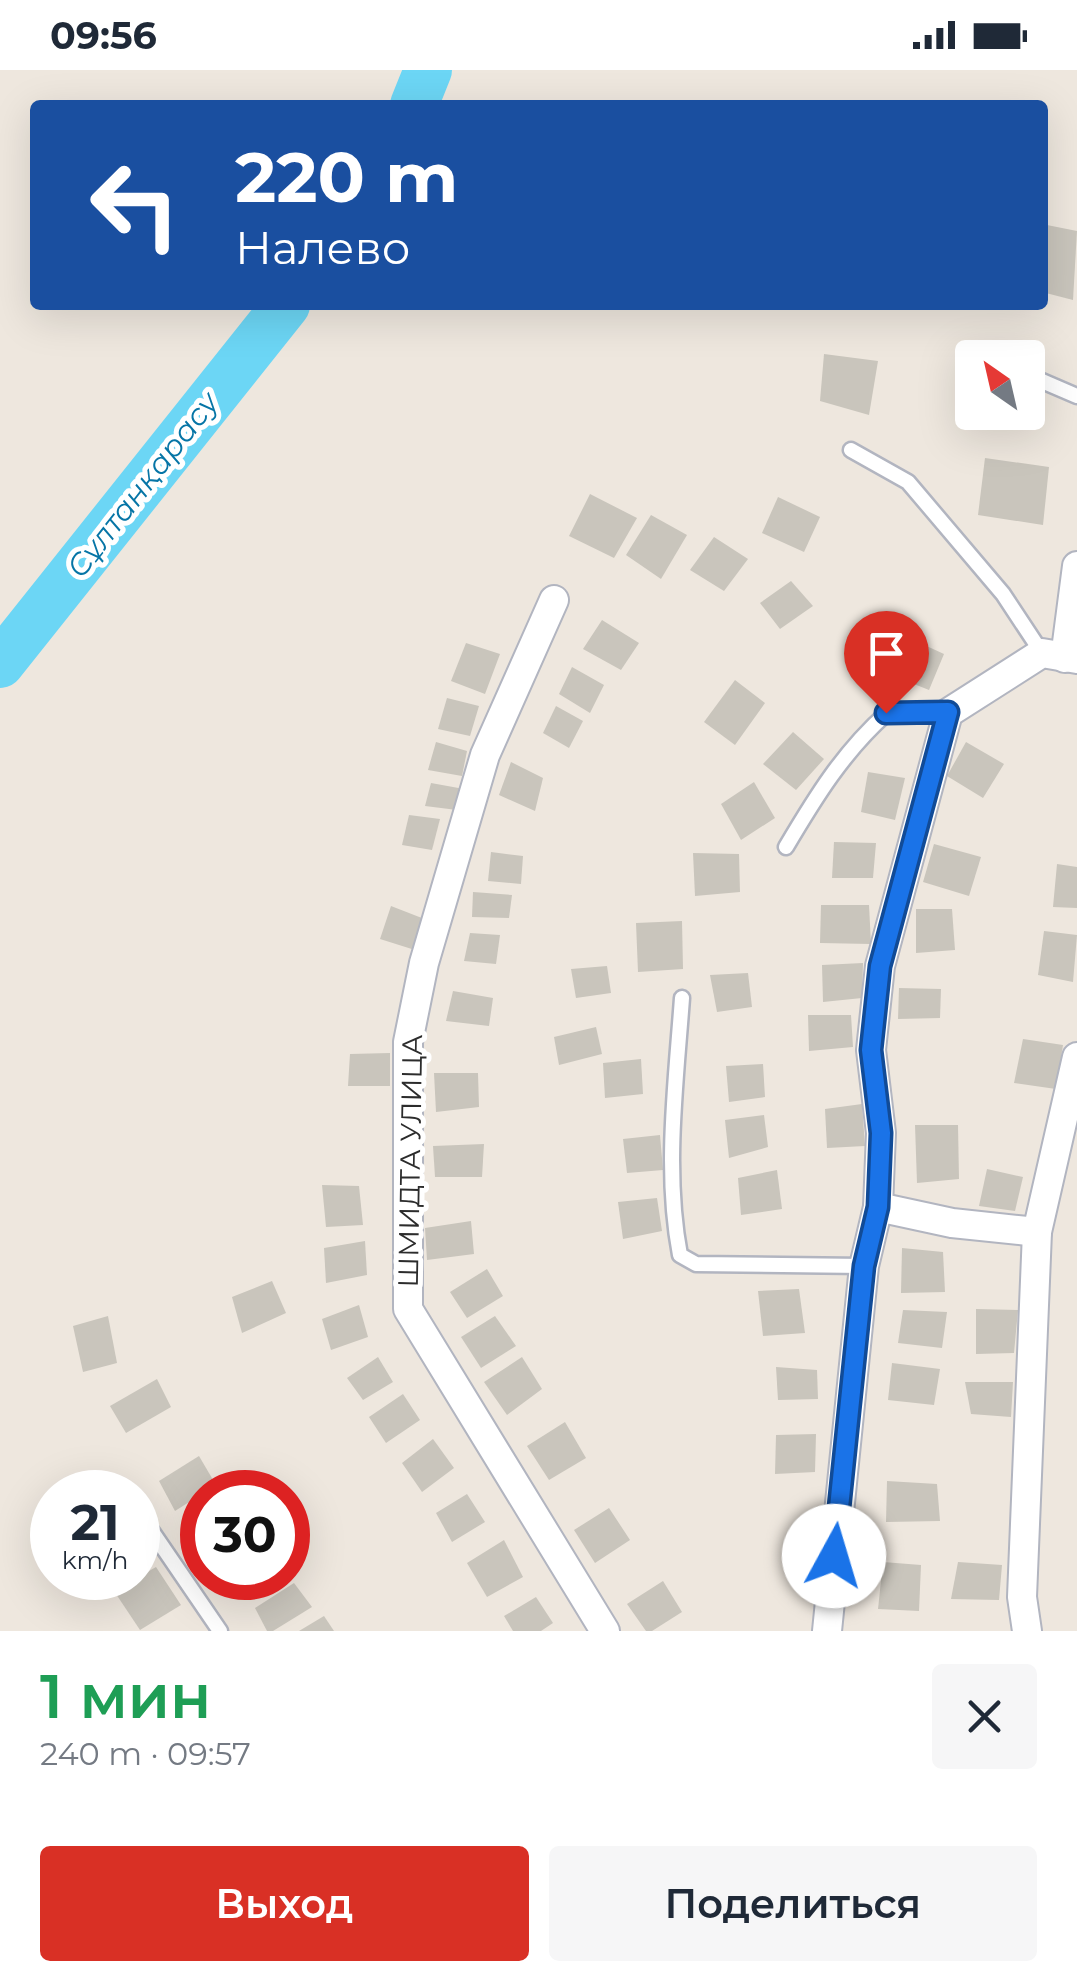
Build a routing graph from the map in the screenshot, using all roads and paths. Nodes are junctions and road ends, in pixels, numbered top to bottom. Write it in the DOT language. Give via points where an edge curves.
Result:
graph roads {
  1 [pos="1045,382"];
  2 [pos="1077,396"];
  3 [pos="851,450"];
  4 [pos="1077,566"];
  5 [pos="554,600"];
  6 [pos="1061,657"];
  7 [pos="948,712"];
  8 [pos="786,848"];
  9 [pos="682,998"];
  10 [pos="1077,1057"];
  11 [pos="878,1207"];
  12 [pos="1038,1232"];
  13 [pos="864,1266"];
  14 [pos="160,1544"];
  15 [pos="220,1631"];
  16 [pos="606,1631"];
  17 [pos="827,1631"];
  18 [pos="1027,1631"];
  1 -- 2 [label="lane"];
  3 -- 6 [label="lane" via="908,482"];
  4 -- 6 [label="street"];
  5 -- 16 [label="street, ШМИДТА УЛИЦА" via="485,754 424,963 408,1042 408,1309"];
  6 -- 7 [label="street"];
  7 -- 8 [label="lane" via="886,713 826,779"];
  7 -- 11 [label="street" via="880,966 871,1050 881,1133"];
  9 -- 13 [label="lane" via="673,1217 680,1254 696,1264"];
  10 -- 12 [label="street"];
  11 -- 12 [label="street"];
  11 -- 13 [label="street"];
  12 -- 18 [label="street" via="1022,1597"];
  13 -- 17 [label="street"];
  14 -- 15 [label="lane"];
}
